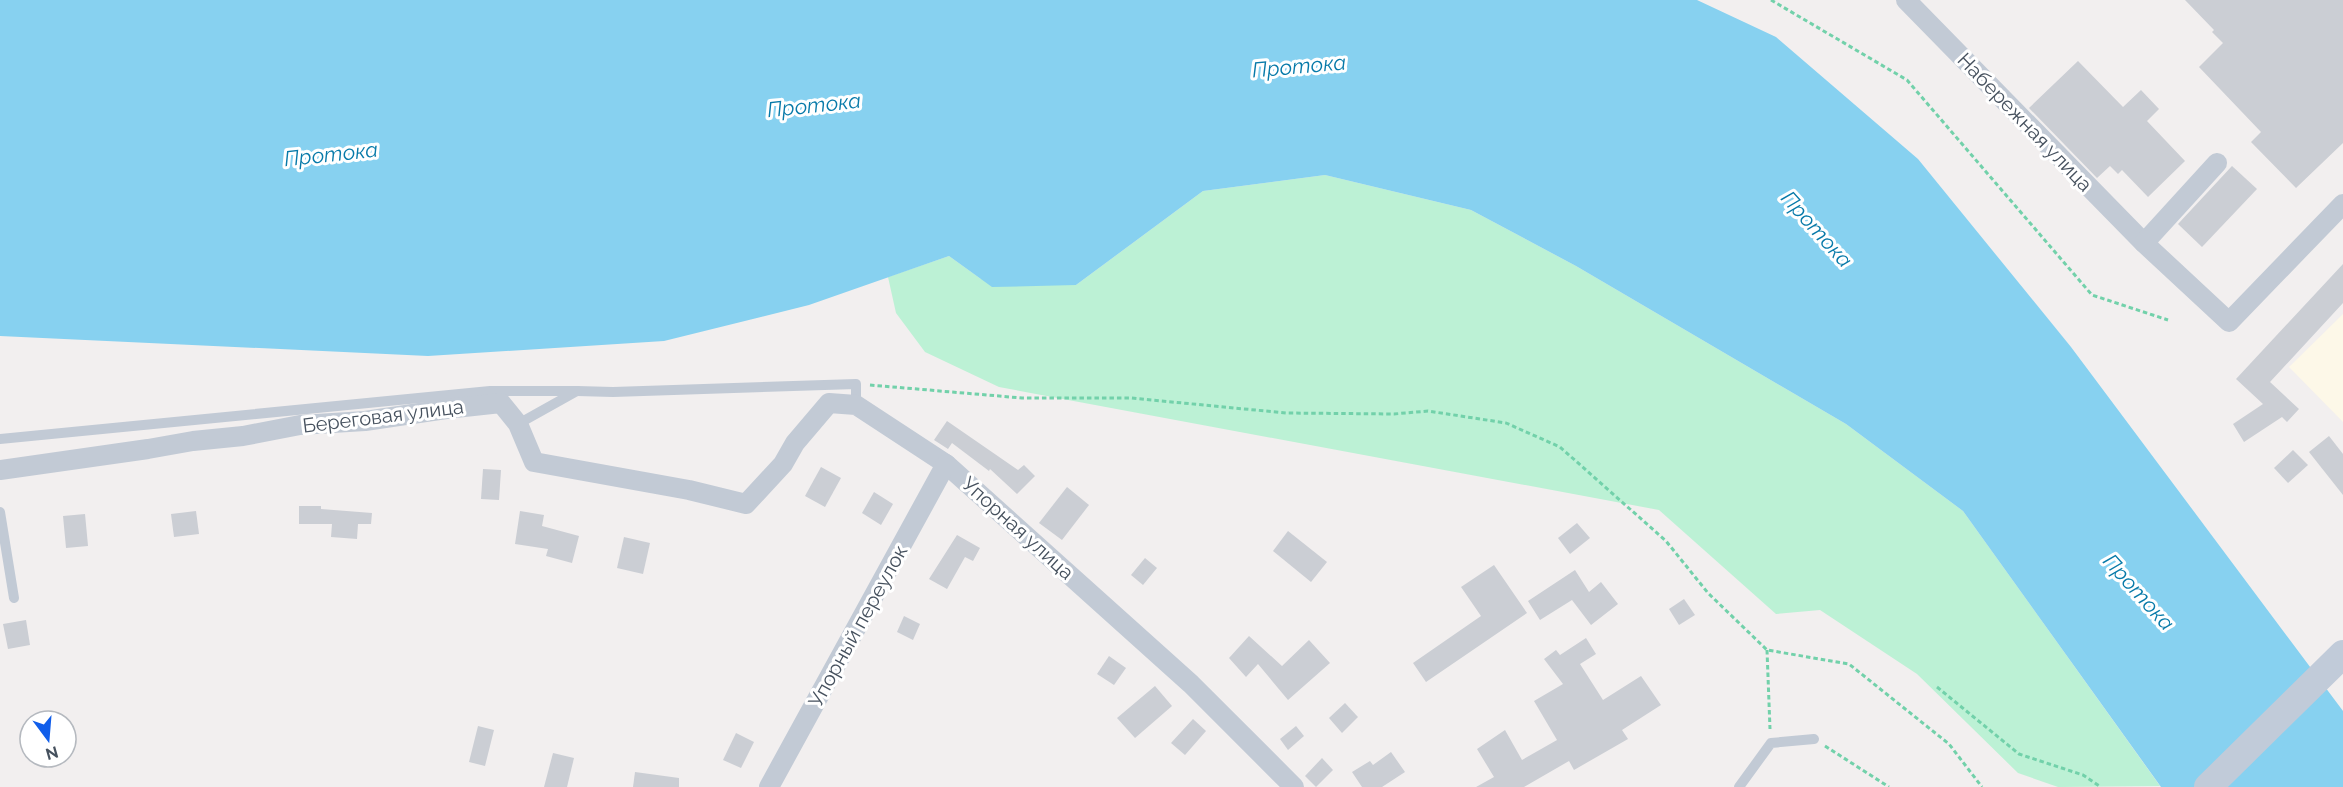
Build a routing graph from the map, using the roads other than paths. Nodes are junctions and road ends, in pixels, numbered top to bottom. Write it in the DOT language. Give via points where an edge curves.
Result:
graph roads {
  1 [pos="1906,0"];
  2 [pos="2217,164"];
  3 [pos="2343,204"];
  4 [pos="2144,243"];
  5 [pos="577,391"];
  6 [pos="856,405"];
  7 [pos="518,424"];
  8 [pos="0,439"];
  9 [pos="946,464"];
  10 [pos="0,470"];
  11 [pos="0,512"];
  12 [pos="14,598"];
  13 [pos="2343,654"];
  14 [pos="1814,739"];
  15 [pos="769,787"];
  16 [pos="1294,787"];
  17 [pos="1739,787"];
  18 [pos="2208,787"];
  1 -- 4 [label="street, Набережная улица"];
  2 -- 4 [label="street"];
  3 -- 4 [label="street, Набережная улица" via="2229,322"];
  5 -- 6 [label="lane" via="856,384"];
  5 -- 7 [label="lane"];
  5 -- 8 [label="lane" via="490,391"];
  6 -- 7 [label="street, Береговая улица" via="829,403 795,443 783,464 746,504 534,462"];
  6 -- 9 [label="street, Упорная улица"];
  7 -- 10 [label="street, Береговая улица" via="501,403 365,421 300,425"];
  9 -- 15 [label="street, Упорный переулок"];
  9 -- 16 [label="street, Упорная улица" via="1191,684"];
  11 -- 12 [label="lane"];
  13 -- 18 [label="main road"];
  14 -- 17 [label="lane" via="1771,743"];
}
